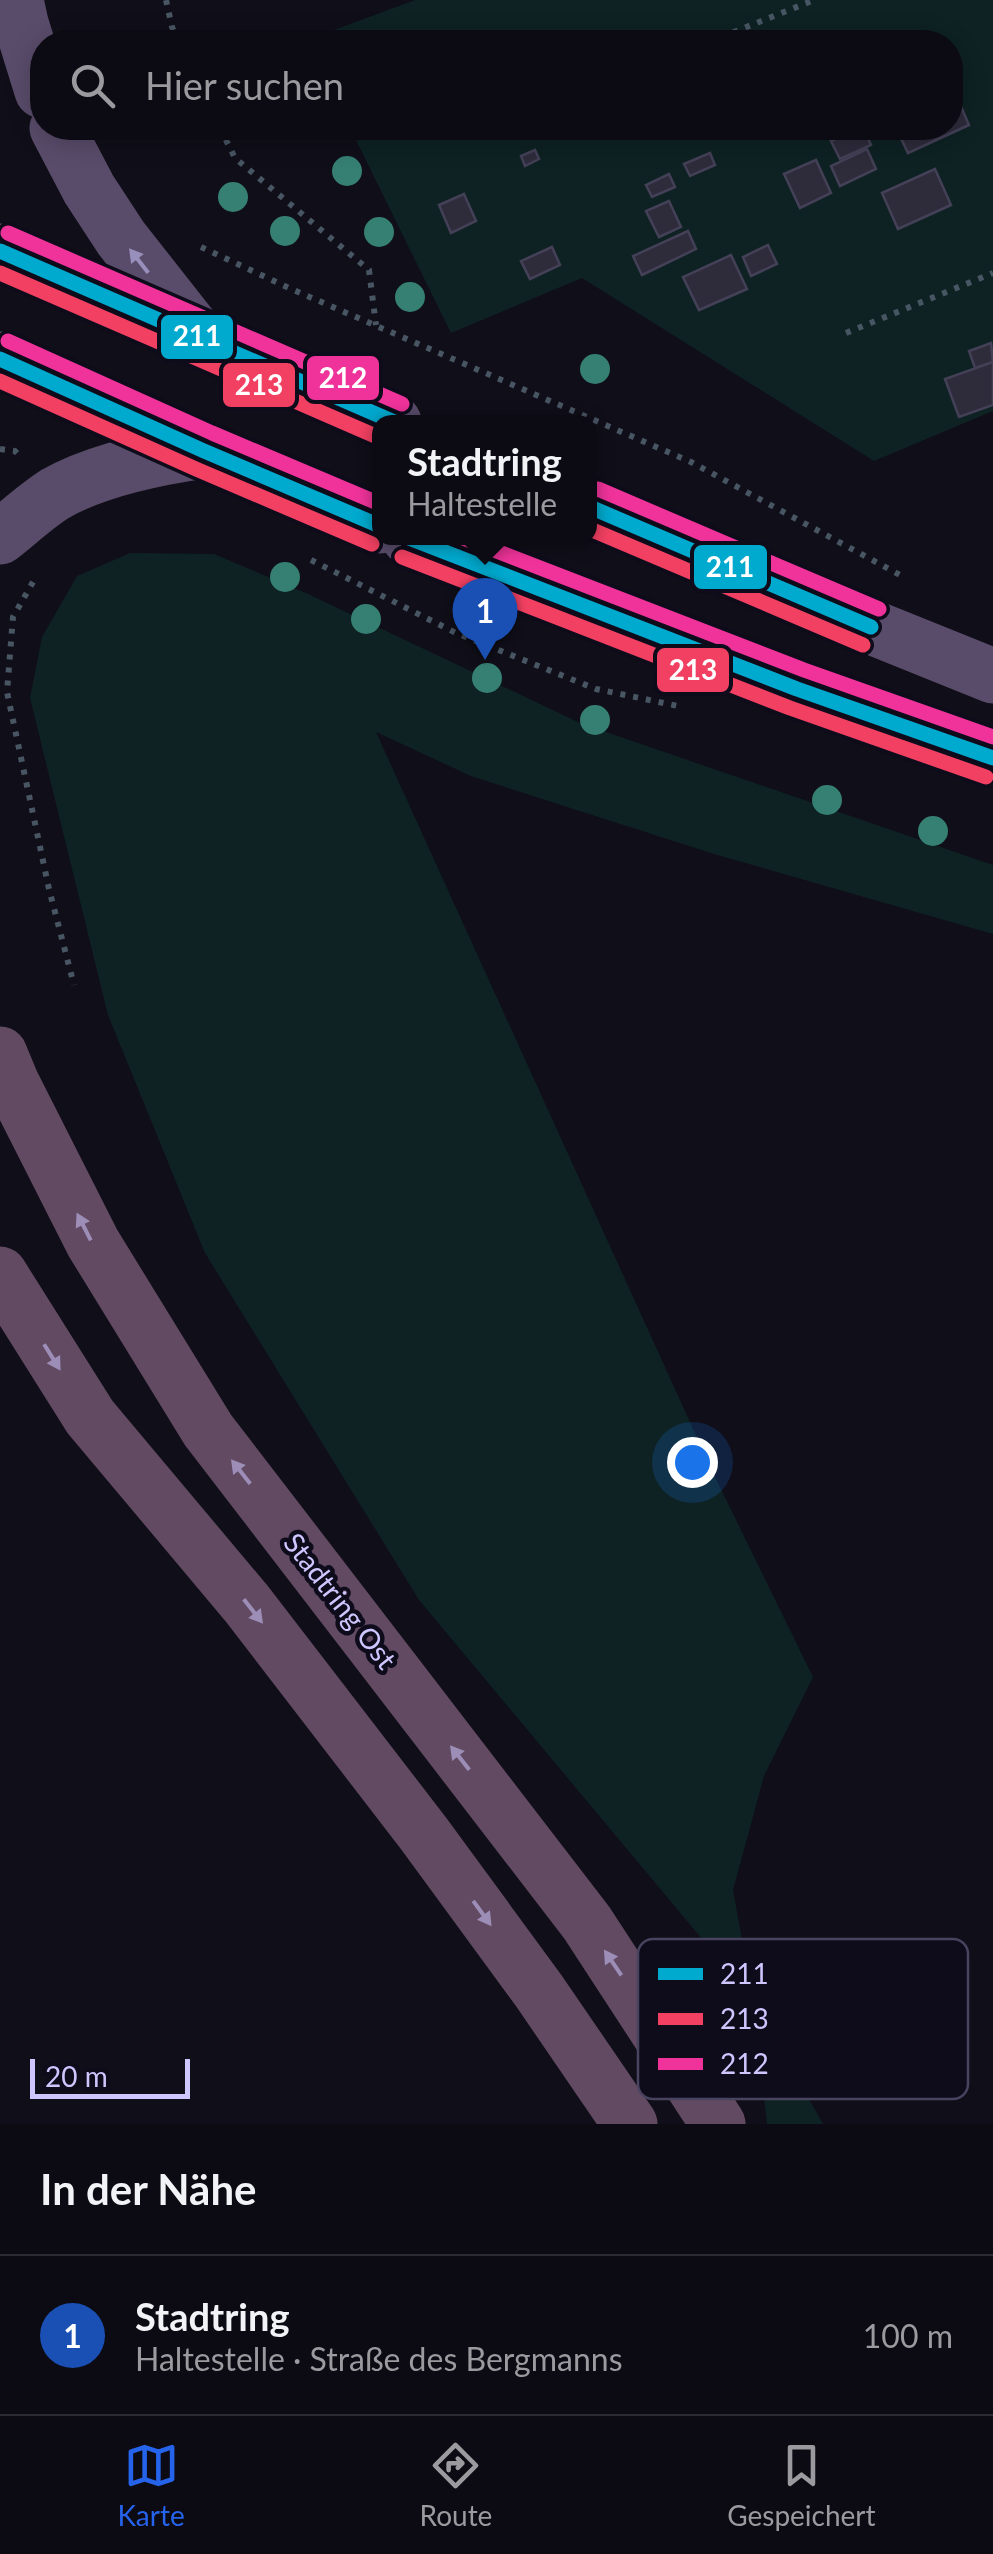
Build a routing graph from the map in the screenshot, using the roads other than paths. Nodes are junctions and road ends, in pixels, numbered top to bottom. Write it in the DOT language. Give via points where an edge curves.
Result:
graph roads {
  1 [pos="16,0"];
  2 [pos="30,54"];
  3 [pos="62,140"];
  4 [pos="0,250"];
  5 [pos="200,338"];
  6 [pos="0,359"];
  7 [pos="378,415"];
  8 [pos="204,451"];
  9 [pos="597,510"];
  10 [pos="372,523"];
  11 [pos="427,545"];
  12 [pos="20,553"];
  13 [pos="993,676"];
  14 [pos="993,758"];
  15 [pos="0,1054"];
  16 [pos="0,1274"];
  17 [pos="638,2002"];
  18 [pos="702,2099"];
  19 [pos="630,2124"];
  20 [pos="718,2124"];
  1 -- 2 [label="main road"];
  5 -- 3 [label="main road, one-way" via="121,238"];
  4 -- 5 [label="main road"];
  5 -- 7 [label="main road"];
  6 -- 8 [label="main road"];
  8 -- 10 [label="main road"];
  8 -- 12 [label="main road" via="152,459 55,494"];
  9 -- 13 [label="main road"];
  11 -- 14 [label="main road"];
  17 -- 15 [label="highway, Stadtring Ost, one-way" via="587,1924 208,1430 93,1244"];
  16 -- 19 [label="highway, one-way" via="90,1418 248,1604 412,1818"];
  20 -- 18 [label="highway, Stadtring Ost, one-way"];
}
